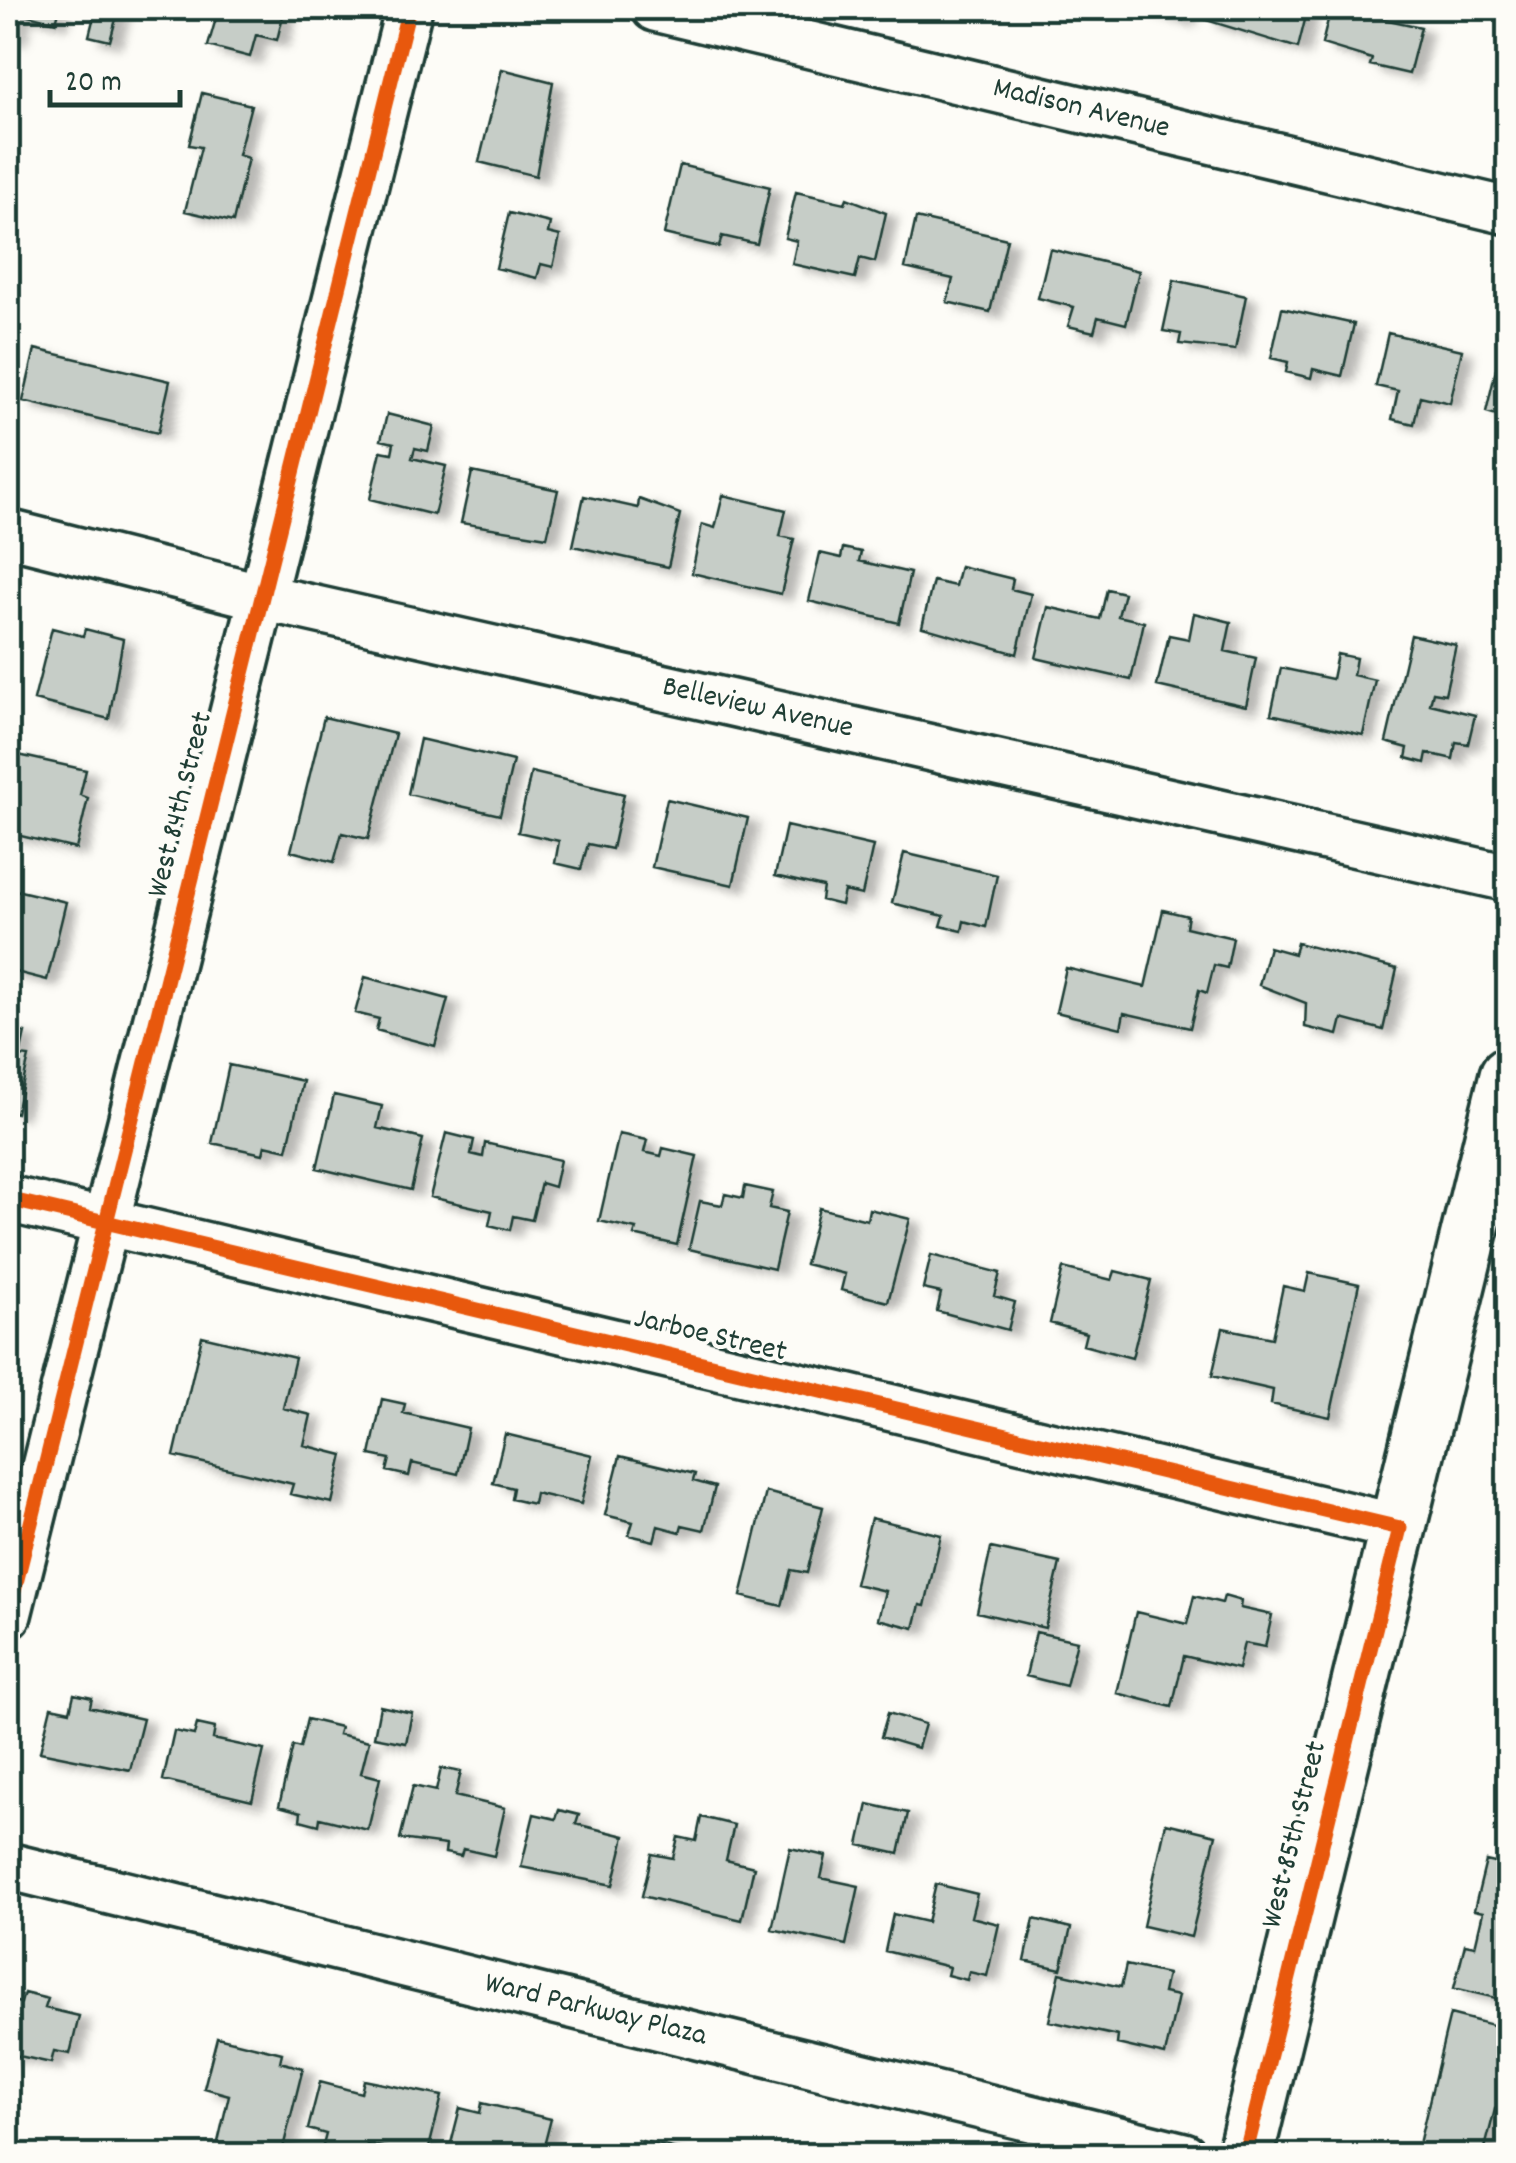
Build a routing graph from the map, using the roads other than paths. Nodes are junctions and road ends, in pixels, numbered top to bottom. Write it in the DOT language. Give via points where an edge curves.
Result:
graph roads {
  1 [pos="409,8"];
  2 [pos="654,8"];
  3 [pos="1508,211"];
  4 [pos="8,533"];
  5 [pos="262,597"];
  6 [pos="1508,878"];
  7 [pos="1508,1075"];
  8 [pos="8,1199"];
  9 [pos="106,1223"];
  10 [pos="1400,1528"];
  11 [pos="8,1615"];
  12 [pos="8,1866"];
  13 [pos="1184,2156"];
  14 [pos="1245,2156"];
  1 -- 5 [label="street, West 84th Street"];
  2 -- 3 [label="street, Madison Avenue"];
  4 -- 5 [label="street, Belleview Avenue"];
  5 -- 6 [label="street, Belleview Avenue"];
  5 -- 9 [label="street, West 84th Street"];
  7 -- 10 [label="main road, West 85th Street"];
  8 -- 9 [label="street, Jarboe Street"];
  9 -- 10 [label="street, Jarboe Street"];
  9 -- 11 [label="street, West 84th Street"];
  10 -- 14 [label="main road, West 85th Street"];
  12 -- 13 [label="street, Ward Parkway Plaza"];
}
